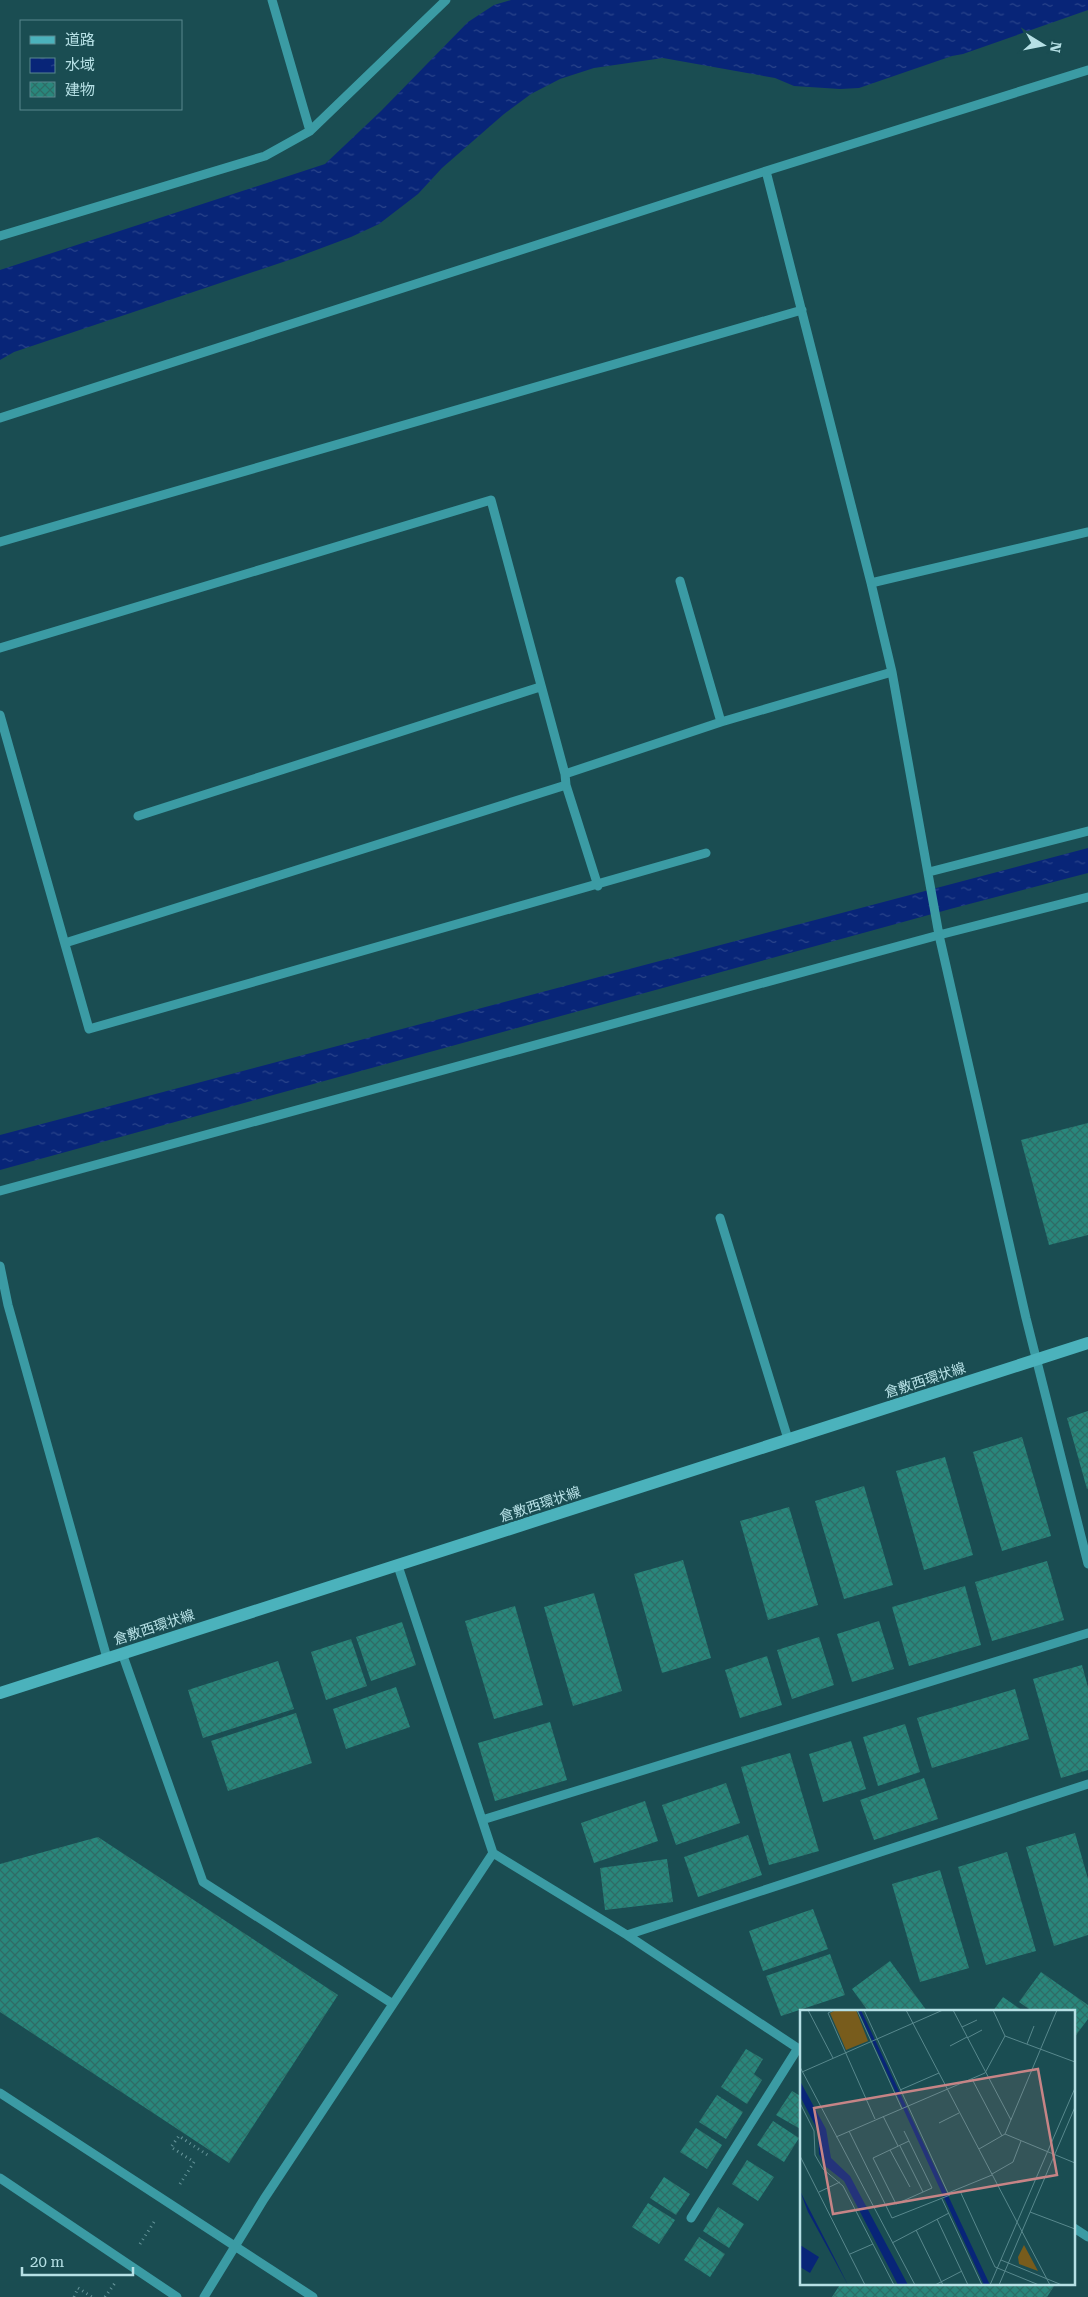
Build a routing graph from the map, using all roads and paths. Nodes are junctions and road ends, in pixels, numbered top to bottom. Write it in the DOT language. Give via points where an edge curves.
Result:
graph roads {
  1 [pos="272,0"];
  2 [pos="446,0"];
  3 [pos="1088,70"];
  4 [pos="310,131"];
  5 [pos="766,171"];
  6 [pos="0,236"];
  7 [pos="802,310"];
  8 [pos="0,418"];
  9 [pos="1088,532"];
  10 [pos="0,542"];
  11 [pos="680,581"];
  12 [pos="871,583"];
  13 [pos="0,648"];
  14 [pos="892,672"];
  15 [pos="540,686"];
  16 [pos="0,715"];
  17 [pos="721,722"];
  18 [pos="566,774"];
  19 [pos="566,785"];
  20 [pos="138,816"];
  21 [pos="1088,831"];
  22 [pos="706,853"];
  23 [pos="929,876"];
  24 [pos="598,886"];
  25 [pos="1088,896"];
  26 [pos="939,935"];
  27 [pos="65,943"];
  28 [pos="0,1191"];
  29 [pos="720,1218"];
  30 [pos="0,1266"];
  31 [pos="4,1306"];
  32 [pos="1088,1343"];
  33 [pos="1037,1360"];
  34 [pos="788,1440"];
  35 [pos="1088,1564"];
  36 [pos="398,1566"];
  37 [pos="1088,1633"];
  38 [pos="122,1653"];
  39 [pos="107,1658"];
  40 [pos="0,1693"];
  41 [pos="1088,1784"];
  42 [pos="482,1820"];
  43 [pos="493,1853"];
  44 [pos="627,1935"];
  45 [pos="393,2004"];
  46 [pos="800,2049"];
  47 [pos="0,2092"];
  48 [pos="209,2156"];
  49 [pos="0,2178"];
  50 [pos="178,2186"];
  51 [pos="157,2218"];
  52 [pos="691,2218"];
  53 [pos="1076,2229"];
  54 [pos="1088,2236"];
  55 [pos="235,2246"];
  56 [pos="137,2249"];
  57 [pos="116,2281"];
  58 [pos="74,2297"];
  59 [pos="92,2297"];
  60 [pos="105,2297"];
  61 [pos="177,2297"];
  62 [pos="204,2297"];
  63 [pos="313,2297"];
  1 -- 4 [label="street"];
  2 -- 4 [label="street"];
  3 -- 5 [label="street"];
  4 -- 6 [label="street" via="265,156"];
  5 -- 7 [label="street"];
  5 -- 8 [label="street"];
  7 -- 10 [label="street"];
  7 -- 12 [label="street"];
  9 -- 12 [label="street"];
  11 -- 17 [label="street"];
  12 -- 14 [label="street"];
  13 -- 15 [label="street" via="491,500"];
  14 -- 17 [label="street"];
  14 -- 23 [label="street"];
  15 -- 18 [label="street"];
  15 -- 20 [label="street"];
  16 -- 27 [label="street"];
  17 -- 18 [label="street"];
  18 -- 19 [label="street"];
  19 -- 24 [label="street"];
  19 -- 27 [label="street"];
  21 -- 23 [label="street"];
  22 -- 24 [label="street"];
  23 -- 26 [label="street"];
  24 -- 27 [label="street" via="90,1030"];
  25 -- 26 [label="street"];
  26 -- 28 [label="street"];
  26 -- 33 [label="street"];
  29 -- 34 [label="street"];
  30 -- 31 [label="street"];
  31 -- 39 [label="street"];
  32 -- 33 [label="main road, 倉敷西環状線"];
  33 -- 34 [label="main road, 倉敷西環状線"];
  33 -- 35 [label="street"];
  34 -- 36 [label="main road, 倉敷西環状線"];
  36 -- 38 [label="main road, 倉敷西環状線"];
  36 -- 42 [label="street"];
  37 -- 42 [label="street"];
  38 -- 39 [label="main road, 倉敷西環状線"];
  38 -- 45 [label="street" via="203,1882"];
  39 -- 40 [label="main road, 倉敷西環状線"];
  41 -- 44 [label="street"];
  42 -- 43 [label="street"];
  43 -- 44 [label="street"];
  43 -- 45 [label="street"];
  44 -- 46 [label="street"];
  45 -- 55 [label="street"];
  46 -- 52 [label="street"];
  47 -- 55 [label="street"];
  48 -- 50 [label="path" via="179,2136 171,2147 194,2162"];
  49 -- 61 [label="street"];
  51 -- 56 [label="path"];
  53 -- 54 [label="street"];
  55 -- 62 [label="street"];
  55 -- 63 [label="street"];
  57 -- 60 [label="path"];
  58 -- 59 [label="path" via="78,2288"];
}
